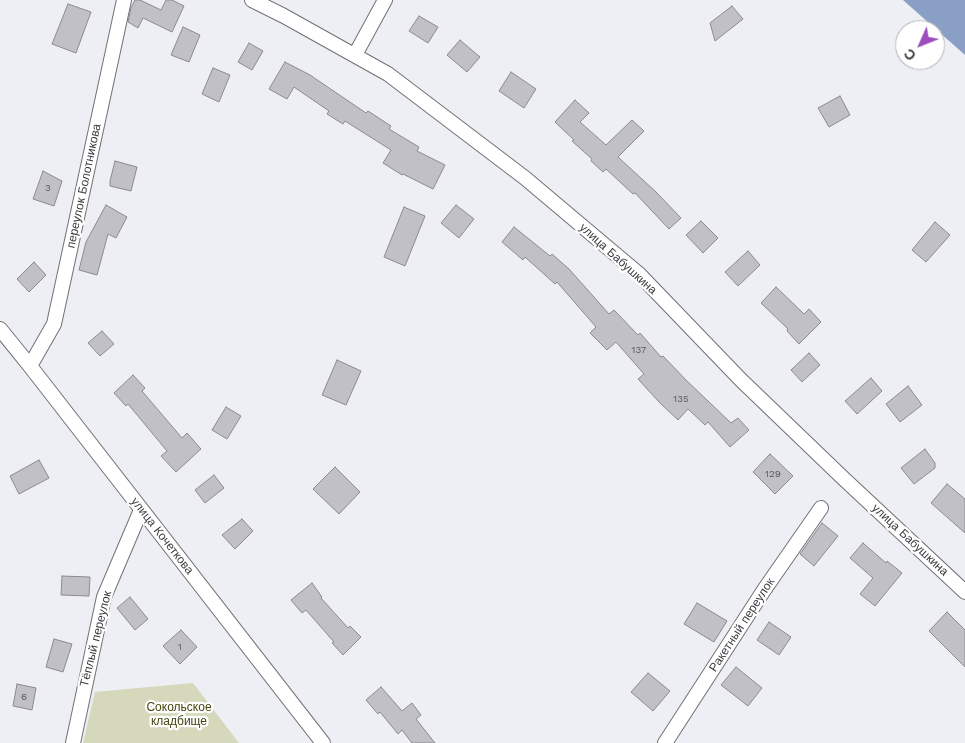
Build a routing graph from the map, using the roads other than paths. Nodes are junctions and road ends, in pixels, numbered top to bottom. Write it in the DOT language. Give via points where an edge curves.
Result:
graph roads {
  1 [pos="124,0"];
  2 [pos="252,0"];
  3 [pos="385,0"];
  4 [pos="355,55"];
  5 [pos="0,329"];
  6 [pos="30,366"];
  7 [pos="821,508"];
  8 [pos="141,510"];
  9 [pos="965,592"];
  10 [pos="72,743"];
  11 [pos="323,743"];
  12 [pos="665,743"];
  1 -- 6 [label="street, переулок Болотникова" via="54,324"];
  2 -- 4 [label="street, улица Бабушкина"];
  3 -- 4 [label="street"];
  4 -- 9 [label="street, улица Бабушкина" via="388,74 518,172 639,274 741,380"];
  5 -- 6 [label="street, улица Кочеткова"];
  6 -- 8 [label="street, улица Кочеткова"];
  7 -- 12 [label="street, Ракетный переулок"];
  8 -- 10 [label="street, Тёплый переулок" via="104,597"];
  8 -- 11 [label="street, улица Кочеткова"];
}
